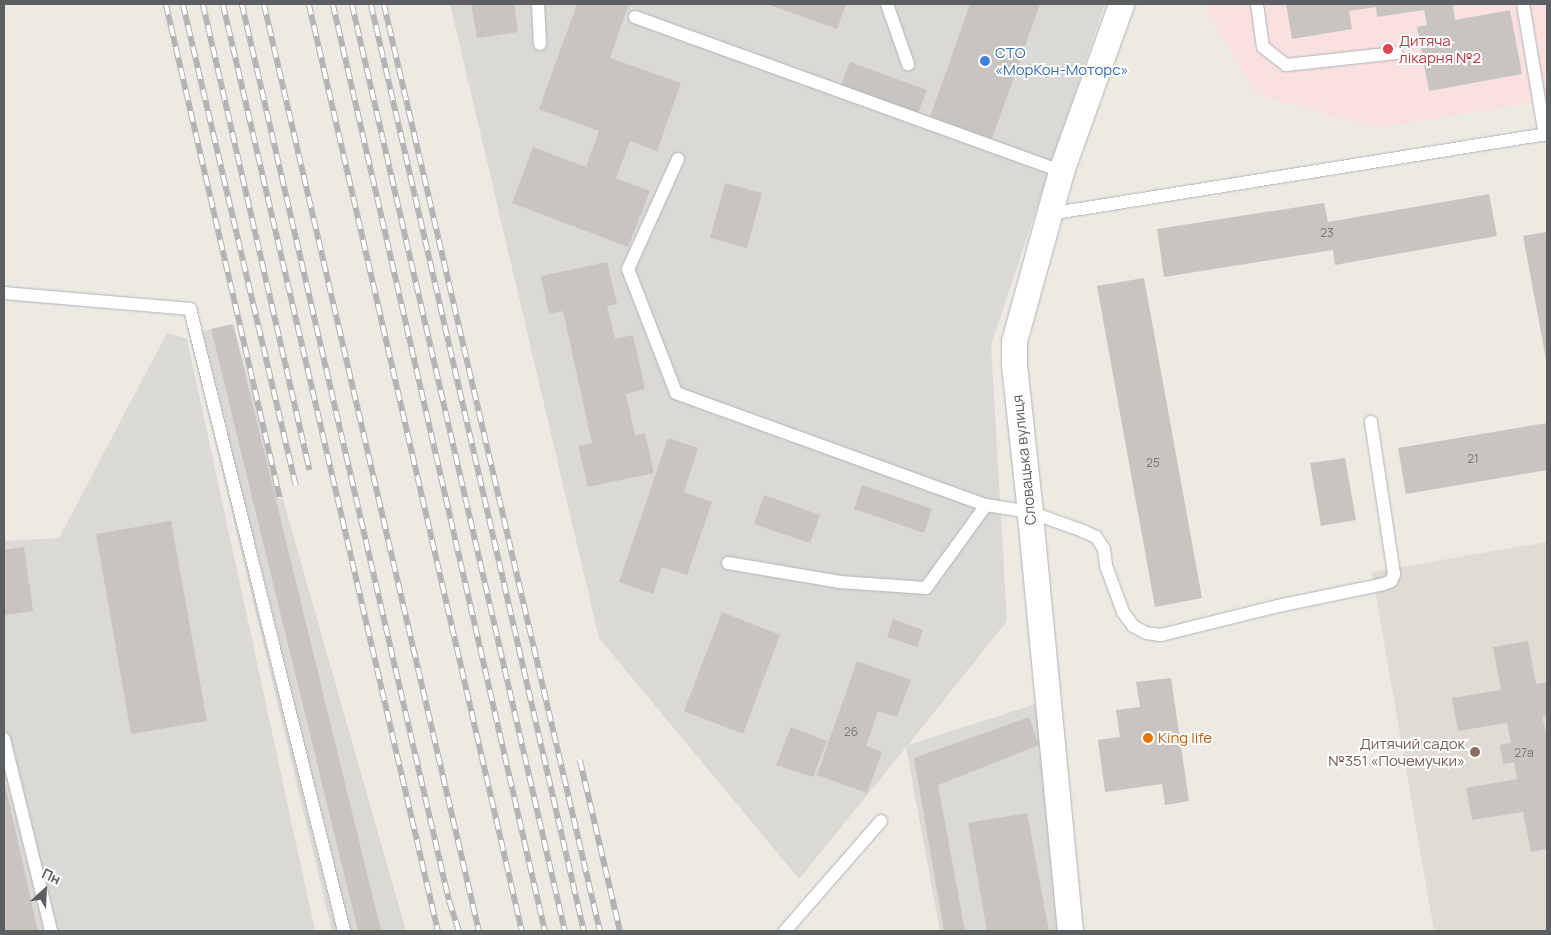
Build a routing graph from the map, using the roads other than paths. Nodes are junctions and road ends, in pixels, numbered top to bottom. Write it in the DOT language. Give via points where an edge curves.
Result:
graph roads {
  1 [pos="538,4"];
  2 [pos="887,4"];
  3 [pos="1121,4"];
  4 [pos="1256,4"];
  5 [pos="1523,4"];
  6 [pos="635,17"];
  7 [pos="540,44"];
  8 [pos="1396,53"];
  9 [pos="908,64"];
  10 [pos="1546,135"];
  11 [pos="678,159"];
  12 [pos="1061,171"];
  13 [pos="1049,214"];
  14 [pos="4,293"];
  15 [pos="1371,422"];
  16 [pos="986,505"];
  17 [pos="1030,512"];
  18 [pos="728,563"];
  19 [pos="4,740"];
  20 [pos="881,820"];
  21 [pos="50,931"];
  22 [pos="344,931"];
  23 [pos="785,931"];
  24 [pos="1070,931"];
  1 -- 7 [label="lane"];
  2 -- 9 [label="lane"];
  3 -- 12 [label="street, Словацька вулиця"];
  4 -- 8 [label="lane" via="1263,47 1286,66"];
  5 -- 10 [label="lane"];
  6 -- 12 [label="lane"];
  10 -- 13 [label="lane"];
  11 -- 16 [label="lane" via="628,269 676,393"];
  12 -- 13 [label="street, Словацька вулиця"];
  13 -- 17 [label="street, Словацька вулиця" via="1014,341"];
  14 -- 22 [label="lane" via="190,309"];
  15 -- 17 [label="lane" via="1394,574 1391,581 1384,584 1161,635 1146,633 1133,626 1122,612 1106,566 1104,549 1096,538"];
  16 -- 17 [label="lane"];
  16 -- 18 [label="lane" via="926,588 840,582"];
  17 -- 24 [label="street, Словацька вулиця"];
  19 -- 21 [label="lane"];
  20 -- 23 [label="lane"];
}
